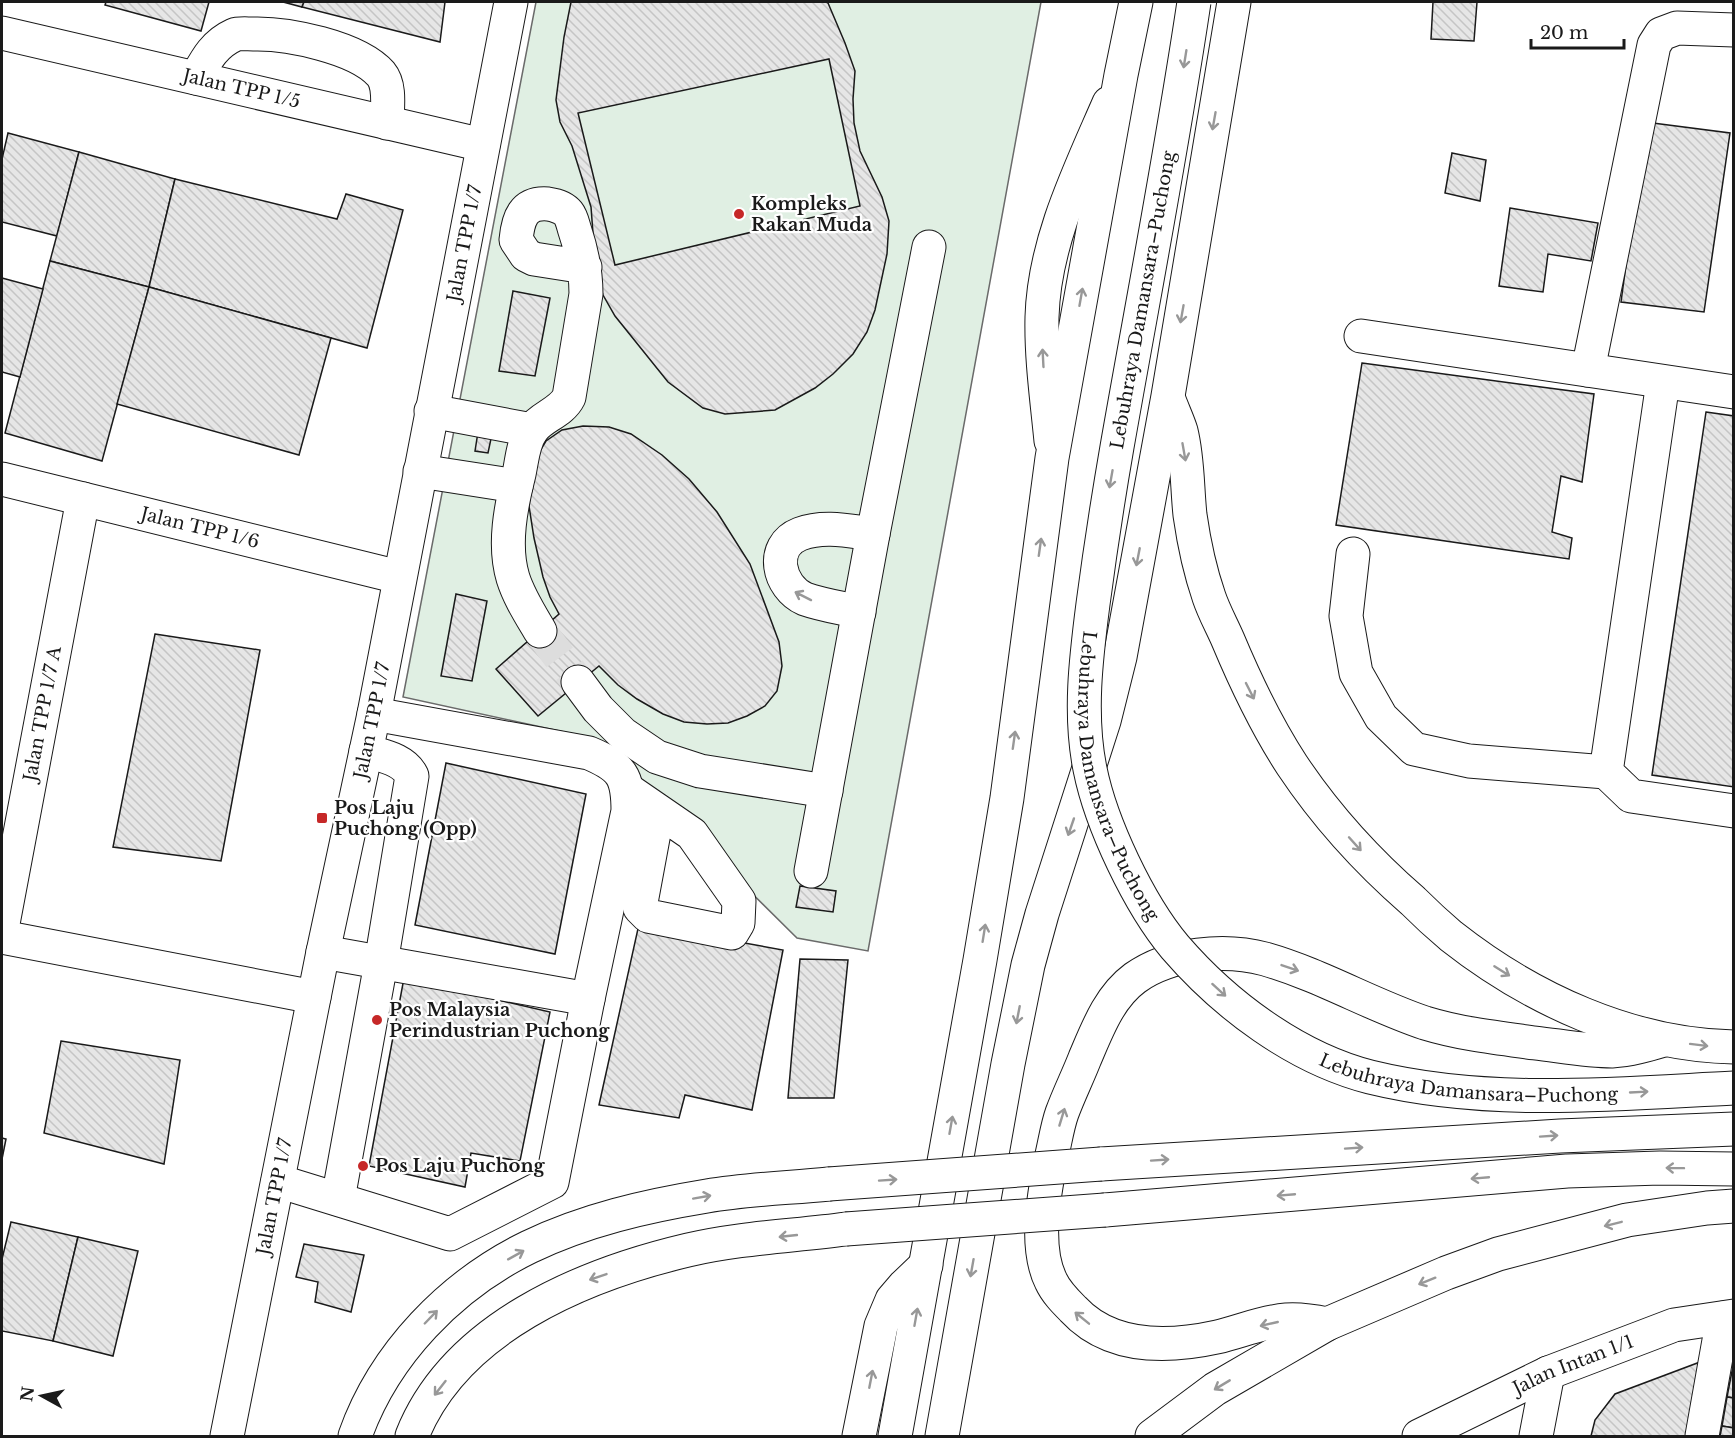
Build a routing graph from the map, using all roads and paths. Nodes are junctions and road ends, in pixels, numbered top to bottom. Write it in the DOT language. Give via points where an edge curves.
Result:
graph roads {
  1 [pos="511,2"];
  2 [pos="1136,2"];
  3 [pos="1194,2"];
  4 [pos="1234,2"];
  5 [pos="1734,30"];
  6 [pos="2,33"];
  7 [pos="196,78"];
  8 [pos="387,123"];
  9 [pos="483,145"];
  10 [pos="929,248"];
  11 [pos="585,267"];
  12 [pos="1361,336"];
  13 [pos="1588,370"];
  14 [pos="1663,382"];
  15 [pos="1734,392"];
  16 [pos="1168,396"];
  17 [pos="432,411"];
  18 [pos="532,430"];
  19 [pos="420,471"];
  20 [pos="2,480"];
  21 [pos="516,486"];
  22 [pos="83,499"];
  23 [pos="873,534"];
  24 [pos="1353,554"];
  25 [pos="399,577"];
  26 [pos="859,612"];
  27 [pos="540,631"];
  28 [pos="578,682"];
  29 [pos="374,714"];
  30 [pos="366,751"];
  31 [pos="1606,772"];
  32 [pos="628,790"];
  33 [pos="826,791"];
  34 [pos="658,811"];
  35 [pos="1734,811"];
  36 [pos="7,863"];
  37 [pos="811,871"];
  38 [pos="2,929"];
  39 [pos="2,937"];
  40 [pos="323,952"];
  41 [pos="381,963"];
  42 [pos="315,997"];
  43 [pos="588,999"];
  44 [pos="1664,1040"];
  45 [pos="1734,1047"];
  46 [pos="1734,1088"];
  47 [pos="1734,1129"];
  48 [pos="1734,1168"];
  49 [pos="278,1181"];
  50 [pos="338,1200"];
  51 [pos="1734,1206"];
  52 [pos="926,1265"];
  53 [pos="1728,1317"];
  54 [pos="1327,1324"];
  55 [pos="1548,1373"];
  56 [pos="227,1437"];
  57 [pos="355,1437"];
  58 [pos="412,1437"];
  59 [pos="859,1437"];
  60 [pos="895,1437"];
  61 [pos="942,1437"];
  62 [pos="1152,1437"];
  63 [pos="1419,1437"];
  64 [pos="1536,1437"];
  65 [pos="1702,1437"];
  1 -- 9 [label="main road, Jalan TPP 1/7"];
  52 -- 2 [label="main road, one-way" via="1007,798 1052,458"];
  3 -- 46 [label="main road, Lebuhraya Damansara–Puchong, one-way, bridge" via="1102,533 1088,643 1084,691 1090,768 1114,843 1154,917 1207,980 1270,1031 1330,1064 1369,1077 1458,1092 1560,1095"];
  4 -- 16 [label="main road, one-way"];
  5 -- 13 [label="main road" via="1677,28 1661,34 1654,45"];
  6 -- 7 [label="main road, Jalan TPP 1/5"];
  7 -- 8 [label="main road, Jalan TPP 1/5"];
  7 -- 8 [label="main road" via="212,50 236,34 270,33 305,40 349,52 382,75 387,90"];
  8 -- 9 [label="main road, Jalan TPP 1/5"];
  9 -- 17 [label="main road, Jalan TPP 1/7"];
  10 -- 23 [label="main road"];
  11 -- 18 [label="main road" via="586,294 569,397"];
  12 -- 13 [label="main road"];
  13 -- 14 [label="main road"];
  14 -- 15 [label="main road"];
  14 -- 31 [label="main road"];
  16 -- 44 [label="main road, one-way" via="1180,431 1192,526 1210,598 1261,712 1317,800 1383,874 1451,936 1533,990 1586,1016"];
  16 -- 61 [label="main road, one-way" via="1120,657 1104,722 1028,965"];
  17 -- 18 [label="main road"];
  17 -- 19 [label="main road, Jalan TPP 1/7"];
  18 -- 21 [label="main road"];
  19 -- 21 [label="main road"];
  19 -- 25 [label="main road, Jalan TPP 1/7"];
  20 -- 22 [label="main road, Jalan TPP 1/6"];
  21 -- 27 [label="main road" via="509,531 512,576"];
  22 -- 25 [label="main road, Jalan TPP 1/6"];
  22 -- 36 [label="main road, Jalan TPP 1/7 A"];
  23 -- 26 [label="main road"];
  26 -- 23 [label="main road, one-way" via="804,598 787,586 781,572 781,556 786,544 814,530"];
  24 -- 31 [label="main road" via="1346,616 1356,673 1381,717 1414,749 1469,761"];
  25 -- 29 [label="main road, Jalan TPP 1/7"];
  26 -- 33 [label="main road"];
  28 -- 33 [label="main road" via="622,734 657,757 700,771"];
  29 -- 30 [label="main road, Jalan TPP 1/7"];
  29 -- 32 [label="main road" via="589,753 608,762 622,775"];
  30 -- 40 [label="main road, Jalan TPP 1/7"];
  30 -- 41 [label="main road" via="392,759 409,769 412,776"];
  31 -- 35 [label="main road" via="1631,796"];
  32 -- 34 [label="main road"];
  32 -- 43 [label="main road" via="628,811"];
  33 -- 37 [label="main road"];
  36 -- 38 [label="main road, Jalan TPP 1/7 A"];
  39 -- 42 [label="main road"];
  40 -- 41 [label="main road"];
  40 -- 42 [label="main road, Jalan TPP 1/7"];
  41 -- 43 [label="main road"];
  41 -- 50 [label="main road"];
  42 -- 49 [label="main road, Jalan TPP 1/7"];
  43 -- 50 [label="main road" via="552,1182 450,1234"];
  44 -- 45 [label="main road, one-way"];
  54 -- 44 [label="main road, one-way" via="1285,1320 1217,1337 1162,1344 1137,1342 1094,1327 1051,1282 1044,1263 1043,1209 1062,1113 1101,1020 1134,979 1160,965 1196,955 1242,954 1299,970 1421,1021 1459,1032 1611,1051"];
  57 -- 47 [label="main road, one-way, bridge" via="377,1387 394,1361 438,1310 467,1286 529,1248 601,1219 671,1202 829,1184 1101,1164"];
  48 -- 58 [label="main road, one-way, bridge" via="1566,1171 846,1229 689,1250 584,1282 515,1318 458,1366 418,1420"];
  49 -- 50 [label="main road"];
  49 -- 56 [label="main road, Jalan TPP 1/7"];
  51 -- 54 [label="main road, one-way" via="1627,1220 1498,1254"];
  59 -- 52 [label="main road, one-way" via="881,1326 892,1300"];
  60 -- 52 [label="main road, one-way"];
  53 -- 55 [label="main road, Jalan Intan 1/1" via="1674,1325"];
  53 -- 65 [label="main road"];
  54 -- 62 [label="main road, one-way" via="1215,1389"];
  55 -- 63 [label="main road, Jalan Intan 1/1"];
  55 -- 64 [label="main road"];
}
